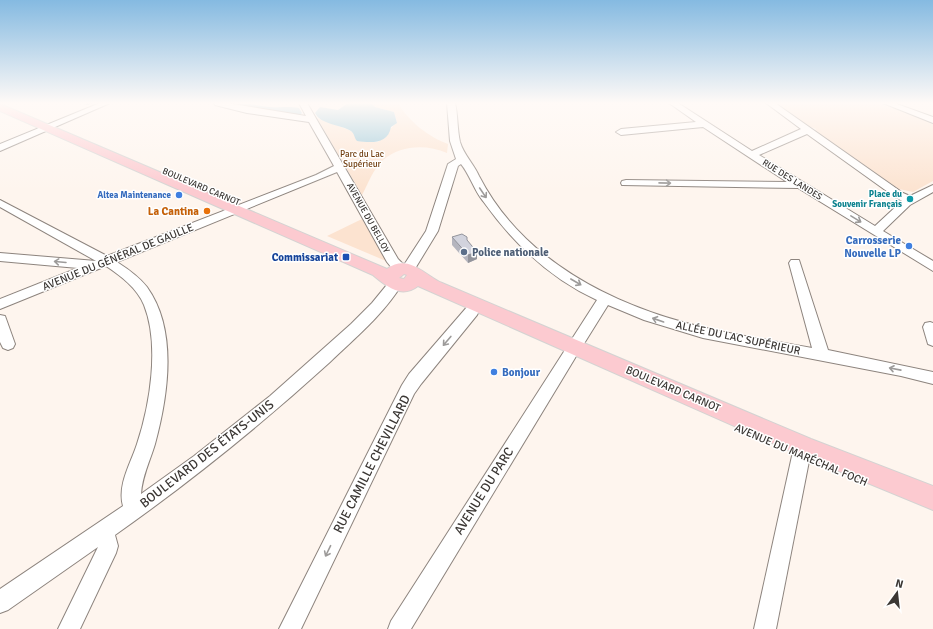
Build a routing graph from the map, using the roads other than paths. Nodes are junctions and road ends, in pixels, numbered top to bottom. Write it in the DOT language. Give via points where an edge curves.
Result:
graph roads {
  1 [pos="36,132"];
  2 [pos="65,132"];
  3 [pos="319,132"];
  4 [pos="454,132"];
  5 [pos="717,132"];
  6 [pos="802,132"];
  7 [pos="810,132"];
  8 [pos="0,148"];
  9 [pos="751,155"];
  10 [pos="457,159"];
  11 [pos="340,167"];
  12 [pos="626,183"];
  13 [pos="799,185"];
  14 [pos="933,188"];
  15 [pos="910,200"];
  16 [pos="0,203"];
  17 [pos="240,207"];
  18 [pos="874,230"];
  19 [pos="0,257"];
  20 [pos="104,263"];
  21 [pos="795,264"];
  22 [pos="933,267"];
  23 [pos="402,276"];
  24 [pos="605,298"];
  25 [pos="449,302"];
  26 [pos="0,304"];
  27 [pos="472,311"];
  28 [pos="0,320"];
  29 [pos="8,344"];
  30 [pos="573,350"];
  31 [pos="822,355"];
  32 [pos="933,378"];
  33 [pos="802,451"];
  34 [pos="933,498"];
  35 [pos="134,510"];
  36 [pos="933,511"];
  37 [pos="104,531"];
  38 [pos="0,602"];
  39 [pos="69,629"];
  40 [pos="290,629"];
  41 [pos="399,629"];
  42 [pos="765,629"];
  1 -- 8 [label="street"];
  2 -- 17 [label="main road, BOULEVARD CARNOT"];
  3 -- 11 [label="street, AVENUE DU BELLOY"];
  4 -- 10 [label="street, BOULEVARD DES ÉTATS-UNIS"];
  5 -- 9 [label="street, RUE DES LANDES"];
  6 -- 9 [label="street"];
  7 -- 15 [label="street" via="899,195"];
  9 -- 13 [label="street, RUE DES LANDES"];
  10 -- 23 [label="street, BOULEVARD DES ÉTATS-UNIS" via="450,169 446,191 432,230"];
  10 -- 24 [label="street, ALLÉE DU LAC SUPÉRIEUR, one-way" via="466,162 482,192 515,234 560,272"];
  11 -- 17 [label="street, AVENUE DU GÉNÉRAL DE GAULLE"];
  11 -- 23 [label="street, AVENUE DU BELLOY"];
  12 -- 13 [label="street, one-way"];
  13 -- 18 [label="street, RUE DES LANDES, one-way"];
  14 -- 15 [label="street"];
  15 -- 18 [label="street"];
  16 -- 20 [label="street"];
  17 -- 20 [label="street, AVENUE DU GÉNÉRAL DE GAULLE"];
  17 -- 23 [label="main road, BOULEVARD CARNOT" via="379,271"];
  18 -- 22 [label="street, RUE DES LANDES"];
  20 -- 19 [label="street, one-way"];
  20 -- 26 [label="street, AVENUE DU GÉNÉRAL DE GAULLE"];
  20 -- 35 [label="street" via="130,277 143,291 151,308 158,343 158,387 152,424 130,497"];
  21 -- 31 [label="street"];
  23 -- 25 [label="main road, BOULEVARD CARNOT"];
  23 -- 30 [label="main road, BOULEVARD CARNOT" via="455,295"];
  23 -- 35 [label="street, BOULEVARD DES ÉTATS-UNIS" via="383,301 292,387 231,439"];
  24 -- 30 [label="street, AVENUE DU PARC"];
  31 -- 24 [label="street, ALLÉE DU LAC SUPÉRIEUR, one-way" via="678,327"];
  25 -- 27 [label="main road, AVENUE DU MARÉCHAL FOCH"];
  27 -- 30 [label="main road, AVENUE DU MARÉCHAL FOCH"];
  27 -- 40 [label="street, RUE CAMILLE CHEVILLARD, one-way" via="408,390"];
  28 -- 29 [label="street"];
  30 -- 33 [label="main road, AVENUE DU MARÉCHAL FOCH"];
  30 -- 41 [label="street, AVENUE DU PARC"];
  32 -- 31 [label="street, ALLÉE DU LAC SUPÉRIEUR, one-way"];
  33 -- 34 [label="main road"];
  33 -- 36 [label="main road, AVENUE DU MARÉCHAL FOCH"];
  33 -- 42 [label="street"];
  35 -- 37 [label="street, BOULEVARD DES ÉTATS-UNIS"];
  37 -- 38 [label="street, BOULEVARD DES ÉTATS-UNIS"];
  37 -- 39 [label="street" via="108,546 104,560"];
}
